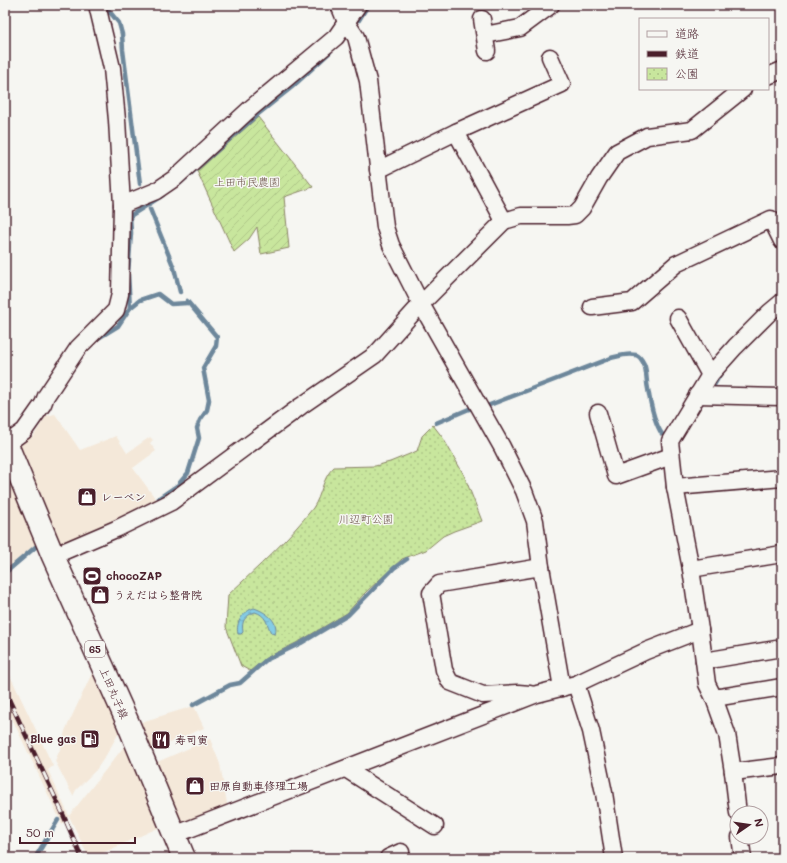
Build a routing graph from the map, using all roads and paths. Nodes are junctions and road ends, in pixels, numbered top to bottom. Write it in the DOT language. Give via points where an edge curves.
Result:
graph roads {
  1 [pos="97,5"];
  2 [pos="339,5"];
  3 [pos="358,5"];
  4 [pos="551,5"];
  5 [pos="530,12"];
  6 [pos="482,19"];
  7 [pos="346,22"];
  8 [pos="485,35"];
  9 [pos="487,51"];
  10 [pos="550,57"];
  11 [pos="782,70"];
  12 [pos="769,76"];
  13 [pos="742,90"];
  14 [pos="456,132"];
  15 [pos="378,170"];
  16 [pos="122,205"];
  17 [pos="504,221"];
  18 [pos="782,241"];
  19 [pos="421,304"];
  20 [pos="592,307"];
  21 [pos="778,309"];
  22 [pos="678,318"];
  23 [pos="710,376"];
  24 [pos="697,395"];
  25 [pos="782,397"];
  26 [pos="598,413"];
  27 [pos="6,443"];
  28 [pos="671,456"];
  29 [pos="782,478"];
  30 [pos="675,488"];
  31 [pos="782,554"];
  32 [pos="53,556"];
  33 [pos="541,567"];
  34 [pos="691,569"];
  35 [pos="700,630"];
  36 [pos="782,648"];
  37 [pos="704,661"];
  38 [pos="569,686"];
  39 [pos="782,687"];
  40 [pos="537,694"];
  41 [pos="714,698"];
  42 [pos="782,766"];
  43 [pos="346,769"];
  44 [pos="734,772"];
  45 [pos="737,805"];
  46 [pos="435,826"];
  47 [pos="174,835"];
  48 [pos="741,845"];
  49 [pos="184,858"];
  50 [pos="614,858"];
  51 [pos="742,858"];
  1 -- 16 [label="street" via="112,68"];
  2 -- 7 [label="street"];
  3 -- 7 [label="street"];
  4 -- 5 [label="street"];
  5 -- 8 [label="street" via="520,28"];
  6 -- 8 [label="street"];
  7 -- 15 [label="street" via="356,38 368,81"];
  7 -- 16 [label="street" via="336,37 251,108 175,178 156,191"];
  8 -- 9 [label="street"];
  10 -- 14 [label="street" via="562,84"];
  11 -- 12 [label="street"];
  13 -- 17 [label="street" via="692,130 647,136 617,152 575,215 521,216"];
  14 -- 15 [label="street"];
  14 -- 17 [label="street"];
  15 -- 19 [label="street" via="385,227 391,245"];
  16 -- 27 [label="street" via="120,294 116,310 78,348 24,430"];
  17 -- 19 [label="street"];
  18 -- 20 [label="street" via="771,218 676,264 632,302"];
  19 -- 32 [label="street" via="375,355 171,502"];
  19 -- 33 [label="street" via="524,491 535,521"];
  21 -- 23 [label="street" via="735,347"];
  22 -- 23 [label="street"];
  23 -- 24 [label="street"];
  24 -- 25 [label="street"];
  24 -- 28 [label="street" via="670,441"];
  26 -- 28 [label="street" via="616,476"];
  27 -- 32 [label="main road, 上田丸子線 / 65"];
  28 -- 30 [label="street"];
  29 -- 30 [label="street"];
  30 -- 34 [label="street"];
  31 -- 34 [label="street"];
  32 -- 47 [label="main road, 上田丸子線 / 65" via="125,716"];
  33 -- 38 [label="street"];
  33 -- 40 [label="street" via="439,584 431,593 444,670 450,682 483,695"];
  34 -- 35 [label="street"];
  35 -- 37 [label="street"];
  35 -- 38 [label="street"];
  36 -- 37 [label="street"];
  37 -- 41 [label="street" via="707,684"];
  38 -- 40 [label="street"];
  38 -- 50 [label="street" via="591,731"];
  39 -- 41 [label="street"];
  40 -- 43 [label="street"];
  41 -- 44 [label="street" via="727,734"];
  42 -- 44 [label="street"];
  43 -- 46 [label="street"];
  43 -- 47 [label="street"];
  44 -- 45 [label="street"];
  47 -- 49 [label="main road, 上田丸子線 / 65"];
  48 -- 51 [label="street"];
}
